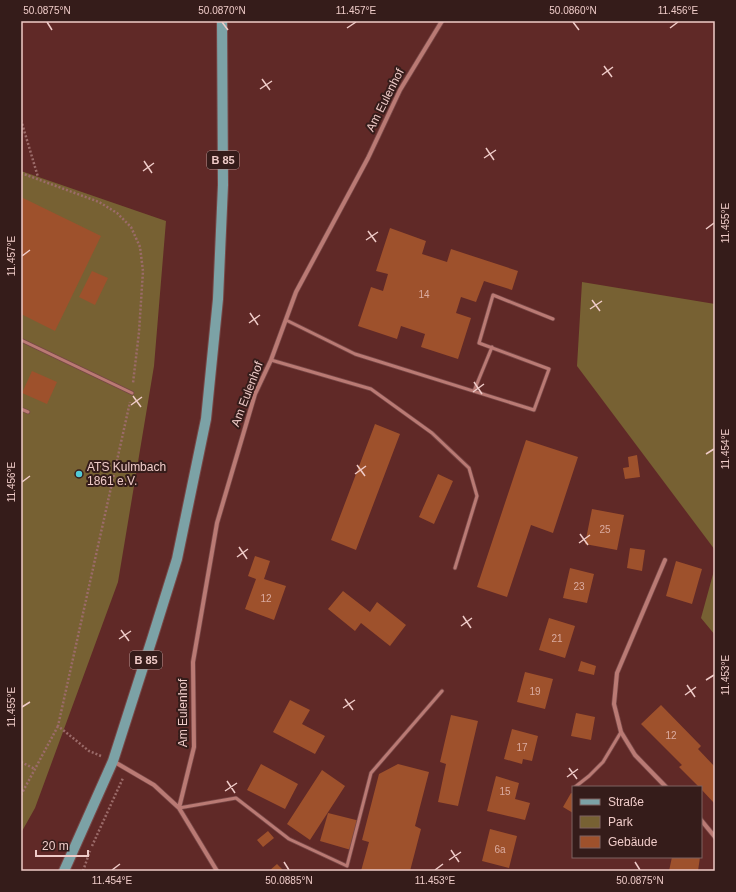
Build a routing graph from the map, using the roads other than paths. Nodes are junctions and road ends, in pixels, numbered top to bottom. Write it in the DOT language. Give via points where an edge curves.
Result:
graph roads {
  1 [pos="222,21"];
  2 [pos="442,21"];
  3 [pos="552,319"];
  4 [pos="286,320"];
  5 [pos="21,340"];
  6 [pos="492,348"];
  7 [pos="270,360"];
  8 [pos="474,391"];
  9 [pos="132,393"];
  10 [pos="21,409"];
  11 [pos="28,412"];
  12 [pos="665,560"];
  13 [pos="455,568"];
  14 [pos="442,691"];
  15 [pos="621,732"];
  16 [pos="113,761"];
  17 [pos="576,786"];
  18 [pos="665,786"];
  19 [pos="179,808"];
  20 [pos="702,821"];
  21 [pos="715,837"];
  22 [pos="64,871"];
  23 [pos="217,871"];
  1 -- 16 [label="main road, B 85" via="223,193 218,300 206,419 177,559"];
  2 -- 4 [label="street, Am Eulenhof" via="400,90 368,158 296,292"];
  3 -- 6 [label="lane" via="493,295 479,343"];
  4 -- 7 [label="street, Am Eulenhof"];
  4 -- 8 [label="lane" via="355,354"];
  5 -- 9 [label="lane"];
  6 -- 8 [label="lane"];
  6 -- 8 [label="lane" via="549,369 534,410"];
  7 -- 13 [label="lane" via="371,389 432,433 469,468 476,496"];
  7 -- 19 [label="street, Am Eulenhof" via="255,394 217,523 193,662 194,747"];
  10 -- 11 [label="lane"];
  12 -- 15 [label="street" via="616,672 614,704"];
  14 -- 19 [label="lane" via="370,773 347,866 289,839 236,798"];
  15 -- 17 [label="lane" via="603,762"];
  15 -- 18 [label="street" via="635,755"];
  16 -- 19 [label="street" via="154,785"];
  16 -- 22 [label="main road, B 85"];
  19 -- 23 [label="street"];
  20 -- 21 [label="street"];
}
